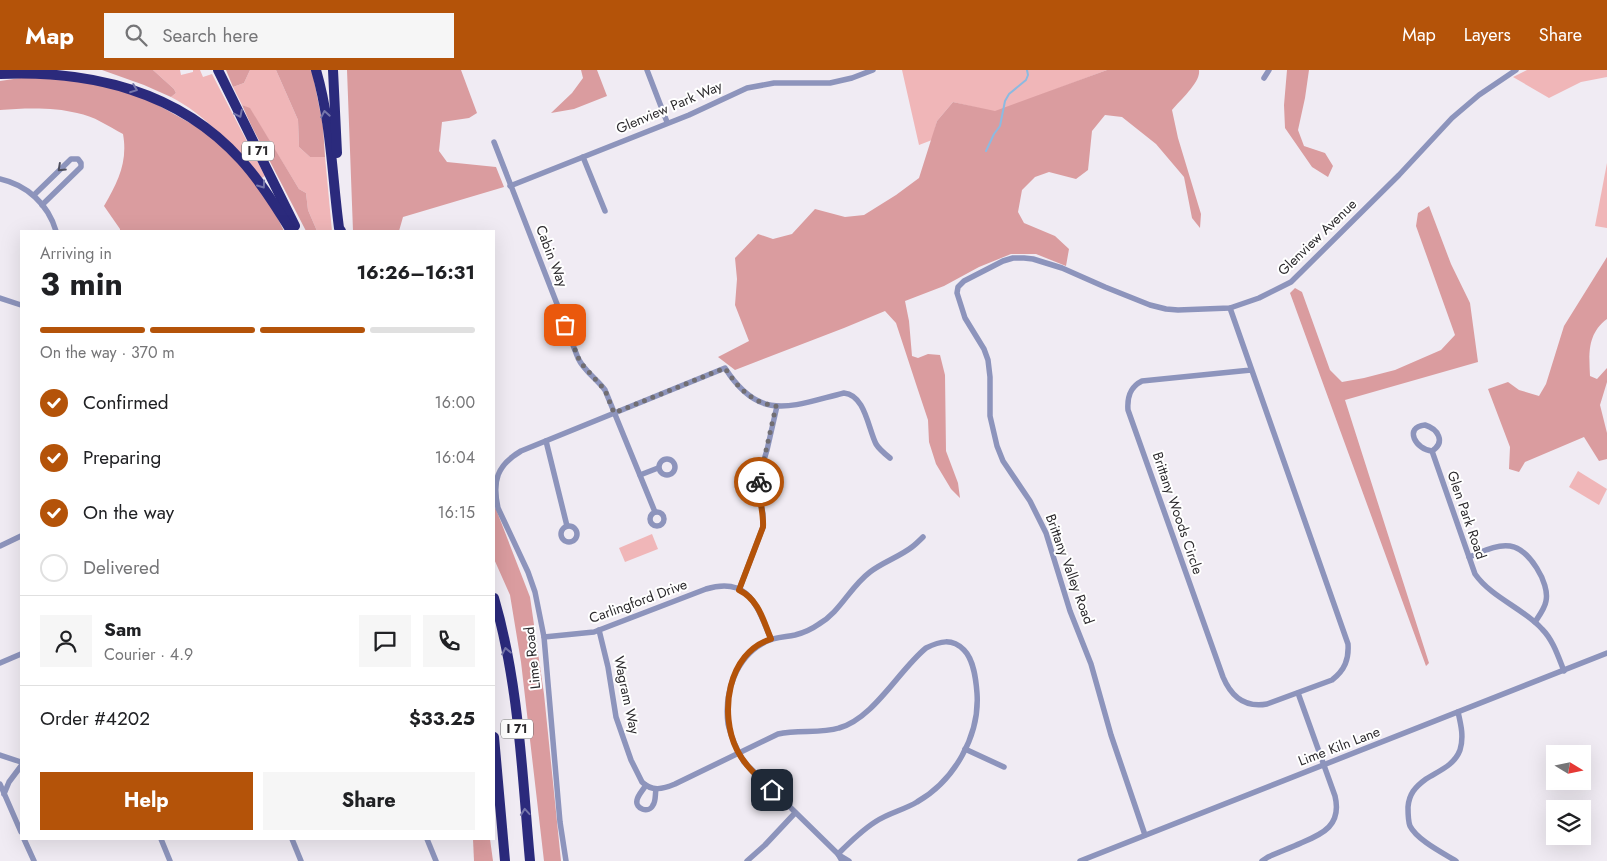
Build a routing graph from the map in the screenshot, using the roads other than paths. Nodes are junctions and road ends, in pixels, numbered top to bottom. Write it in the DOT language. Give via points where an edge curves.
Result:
graph roads {
  1 [pos="218,70"];
  2 [pos="316,70"];
  3 [pos="333,70"];
  4 [pos="646,70"];
  5 [pos="873,70"];
  6 [pos="1269,70"];
  7 [pos="1516,70"];
  8 [pos="0,74"];
  9 [pos="1264,78"];
  10 [pos="667,122"];
  11 [pos="494,142"];
  12 [pos="583,157"];
  13 [pos="0,178"];
  14 [pos="510,186"];
  15 [pos="34,195"];
  16 [pos="42,204"];
  17 [pos="605,211"];
  18 [pos="56,230"];
  19 [pos="290,230"];
  20 [pos="298,230"];
  21 [pos="341,230"];
  22 [pos="342,230"];
  23 [pos="957,291"];
  24 [pos="0,298"];
  25 [pos="20,305"];
  26 [pos="1230,308"];
  27 [pos="1251,370"];
  28 [pos="776,406"];
  29 [pos="614,413"];
  30 [pos="546,440"];
  31 [pos="1432,451"];
  32 [pos="890,458"];
  33 [pos="658,468"];
  34 [pos="640,475"];
  35 [pos="655,512"];
  36 [pos="568,526"];
  37 [pos="20,536"];
  38 [pos="923,537"];
  39 [pos="0,546"];
  40 [pos="1469,556"];
  41 [pos="739,590"];
  42 [pos="495,602"];
  43 [pos="1535,622"];
  44 [pos="599,630"];
  45 [pos="544,637"];
  46 [pos="771,639"];
  47 [pos="1607,653"];
  48 [pos="20,654"];
  49 [pos="0,663"];
  50 [pos="1564,671"];
  51 [pos="1298,693"];
  52 [pos="1458,712"];
  53 [pos="495,748"];
  54 [pos="965,750"];
  55 [pos="738,753"];
  56 [pos="0,755"];
  57 [pos="20,762"];
  58 [pos="1324,765"];
  59 [pos="20,767"];
  60 [pos="1004,767"];
  61 [pos="0,784"];
  62 [pos="4,794"];
  63 [pos="795,813"];
  64 [pos="20,830"];
  65 [pos="1145,836"];
  66 [pos="24,840"];
  67 [pos="161,840"];
  68 [pos="292,840"];
  69 [pos="427,840"];
  70 [pos="838,854"];
  71 [pos="34,861"];
  72 [pos="170,861"];
  73 [pos="301,861"];
  74 [pos="436,861"];
  75 [pos="505,861"];
  76 [pos="530,861"];
  77 [pos="566,861"];
  78 [pos="747,861"];
  79 [pos="842,861"];
  80 [pos="850,861"];
  81 [pos="1080,861"];
  82 [pos="1262,861"];
  83 [pos="1456,861"];
  1 -- 20 [label="highway, I 71, one-way"];
  21 -- 2 [label="highway, one-way" via="331,147"];
  3 -- 22 [label="highway"];
  4 -- 10 [label="street"];
  5 -- 10 [label="street, Glenview Park Way" via="830,82 774,83 747,88"];
  6 -- 9 [label="street"];
  7 -- 26 [label="street, Glenview Avenue" via="1452,118 1291,282"];
  8 -- 19 [label="highway, one-way" via="52,72 89,77 122,84 163,101 202,125 240,158 270,196"];
  10 -- 12 [label="street, Glenview Park Way"];
  11 -- 14 [label="street, Cabin Way"];
  12 -- 14 [label="street, Glenview Park Way"];
  12 -- 17 [label="street"];
  13 -- 15 [label="street" via="22,186"];
  14 -- 29 [label="street, Cabin Way" via="578,358 605,390"];
  15 -- 16 [label="street"];
  16 -- 15 [label="street, one-way" via="81,167 78,159 72,159"];
  16 -- 18 [label="street"];
  23 -- 26 [label="street, Glenview Avenue" via="964,281 1013,258 1024,258 1062,268 1166,309"];
  23 -- 65 [label="street, Brittany Valley Road" via="965,318 988,360 990,416 997,446 1046,533"];
  24 -- 25 [label="street"];
  26 -- 27 [label="street, Brittany Woods Circle"];
  27 -- 51 [label="street, Brittany Woods Circle" via="1348,644 1348,657 1341,672 1328,682"];
  27 -- 51 [label="street, Brittany Woods Circle" via="1142,381 1130,392 1128,410 1228,688 1242,700 1258,705"];
  28 -- 29 [label="street" via="749,397 725,368"];
  28 -- 32 [label="street" via="844,393 853,395 859,400 877,446"];
  28 -- 41 [label="street" via="760,473 763,527"];
  29 -- 30 [label="street"];
  29 -- 34 [label="street, Cabin Way"];
  30 -- 36 [label="street"];
  30 -- 45 [label="street, Lime Road" via="505,462 496,479 498,508 528,572"];
  31 -- 31 [label="street, Glen Park Road" via="1439,442 1436,431 1432,427 1420,426 1413,433 1414,440"];
  31 -- 40 [label="street, Glen Park Road"];
  33 -- 34 [label="street"];
  34 -- 35 [label="street, Cabin Way"];
  37 -- 39 [label="street"];
  38 -- 46 [label="street" via="913,547 869,573 821,623 798,634"];
  40 -- 43 [label="street, Glen Park Road" via="1475,574 1486,587"];
  40 -- 43 [label="street" via="1508,546 1519,548 1528,556 1541,576 1546,592 1546,602"];
  41 -- 44 [label="street, Carlingford Drive" via="724,586 706,588"];
  41 -- 46 [label="street" via="756,604"];
  76 -- 42 [label="highway, I 71, one-way" via="513,690"];
  43 -- 50 [label="street, Glen Park Road" via="1549,637"];
  44 -- 45 [label="street, Carlingford Drive"];
  44 -- 55 [label="street, Wagram Way" via="620,732 642,782 651,787 665,788"];
  45 -- 77 [label="street, Lime Road"];
  46 -- 55 [label="street" via="756,647 743,660 730,686 728,725"];
  47 -- 50 [label="street, Lime Kiln Lane"];
  48 -- 49 [label="street"];
  50 -- 52 [label="street, Lime Kiln Lane"];
  51 -- 58 [label="street"];
  52 -- 58 [label="street, Lime Kiln Lane"];
  52 -- 83 [label="street" via="1462,729 1460,750 1451,763 1417,787 1410,796 1408,809 1411,827 1416,833"];
  53 -- 75 [label="highway, I 71"];
  54 -- 55 [label="street" via="975,720 976,683 966,652 948,641 936,642 926,648 869,709 848,725 827,731 778,734"];
  54 -- 60 [label="street"];
  54 -- 70 [label="street" via="936,788 915,804 877,820"];
  55 -- 63 [label="street"];
  56 -- 57 [label="street"];
  58 -- 65 [label="street, Lime Kiln Lane"];
  58 -- 82 [label="street" via="1337,805 1330,826 1321,834"];
  59 -- 62 [label="street"];
  61 -- 62 [label="street"];
  62 -- 64 [label="street"];
  63 -- 70 [label="street"];
  63 -- 78 [label="street"];
  65 -- 81 [label="street, Lime Kiln Lane"];
  66 -- 71 [label="street"];
  67 -- 72 [label="street"];
  68 -- 73 [label="street"];
  69 -- 74 [label="street"];
  70 -- 79 [label="street"];
  70 -- 80 [label="street"];
}
